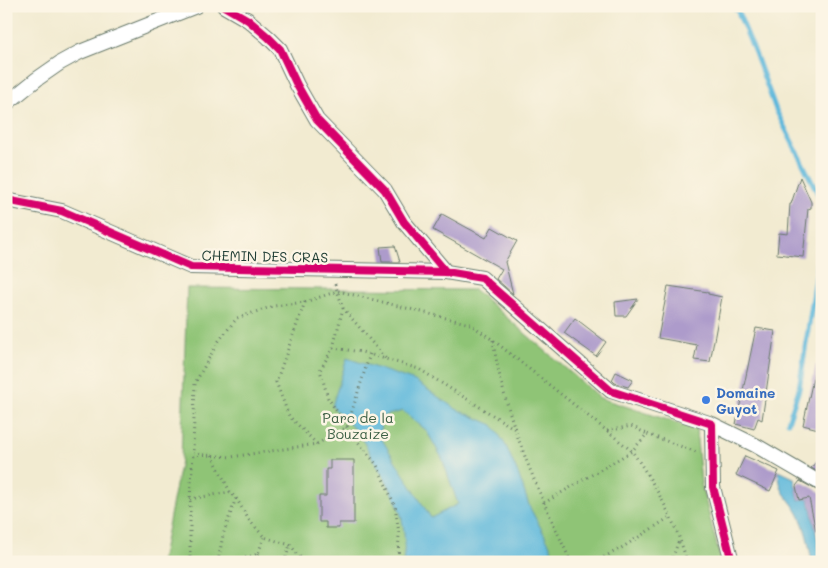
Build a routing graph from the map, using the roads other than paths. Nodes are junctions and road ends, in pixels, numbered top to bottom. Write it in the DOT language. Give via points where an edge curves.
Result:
graph roads {
  1 [pos="195,6"];
  2 [pos="224,7"];
  3 [pos="6,104"];
  4 [pos="6,200"];
  5 [pos="446,272"];
  6 [pos="712,424"];
  7 [pos="822,484"];
  8 [pos="732,562"];
  1 -- 3 [label="street" via="67,59 37,78"];
  2 -- 5 [label="street" via="248,20 280,49 317,120 385,190 404,222"];
  4 -- 5 [label="street, CHEMIN DES CRAS" via="62,210 191,266"];
  5 -- 6 [label="street, CHEMIN DES CRAS" via="482,278 611,391"];
  6 -- 7 [label="street, CHEMIN DES CRAS"];
  6 -- 8 [label="street" via="713,487"];
}
